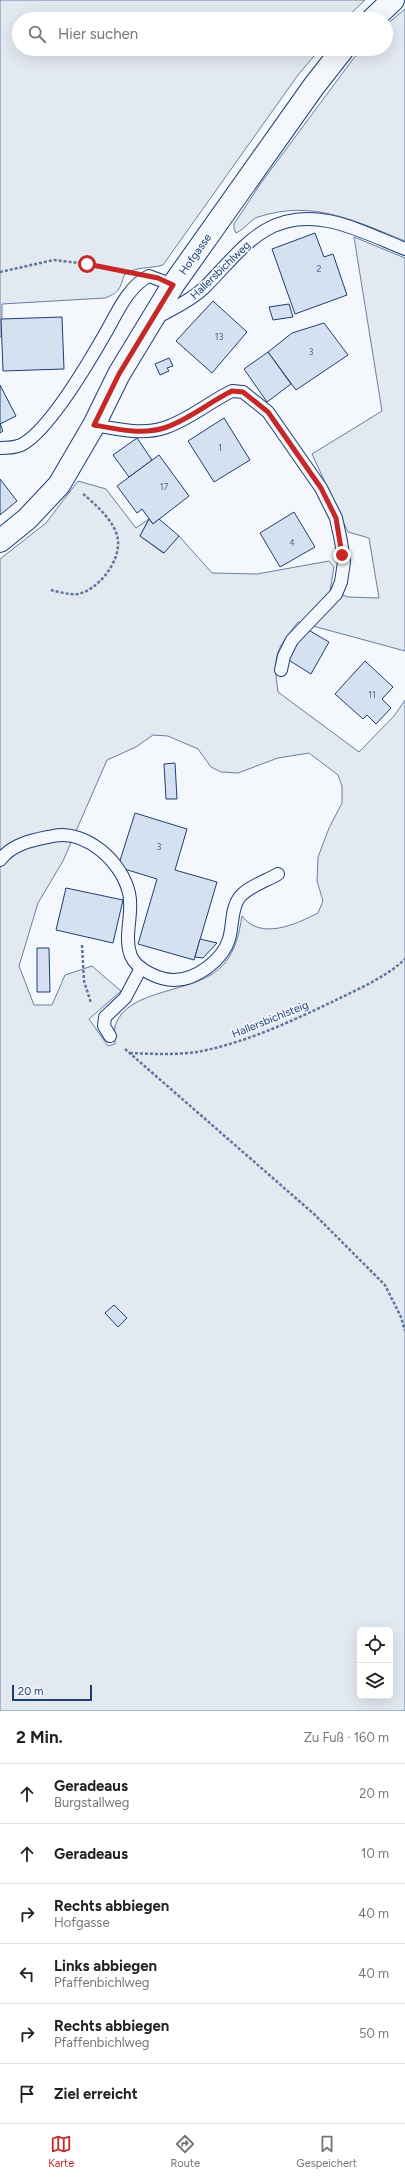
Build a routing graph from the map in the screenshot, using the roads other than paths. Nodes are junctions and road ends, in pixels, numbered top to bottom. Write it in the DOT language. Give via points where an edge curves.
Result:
graph roads {
  1 [pos="393,0"];
  2 [pos="380,12"];
  3 [pos="338,56"];
  4 [pos="405,249"];
  5 [pos="173,285"];
  6 [pos="150,321"];
  7 [pos="94,425"];
  8 [pos="0,448"];
  9 [pos="0,541"];
  10 [pos="281,670"];
  11 [pos="0,860"];
  12 [pos="278,874"];
  13 [pos="141,968"];
  14 [pos="107,1031"];
  1 -- 2 [label="main road"];
  3 -- 5 [label="main road, Hofgasse" via="314,86"];
  4 -- 6 [label="lane, Hallersbichlweg" via="328,221 304,218 282,222 257,234 188,300"];
  5 -- 6 [label="main road, Hofgasse"];
  5 -- 8 [label="lane" via="149,276 141,280 119,309 52,415 22,444"];
  6 -- 7 [label="main road, Hofgasse" via="119,374"];
  7 -- 9 [label="main road, Hofgasse" via="59,485 27,519"];
  7 -- 10 [label="lane" via="132,431 163,428 232,391 243,392 268,412 321,488 336,518 344,562 336,594 292,640 284,656"];
  11 -- 13 [label="lane" via="6,851 30,840 59,834 79,837 94,845 123,876 129,893 131,911 131,956"];
  12 -- 13 [label="lane" via="240,896 234,906 229,940 220,955 206,969 190,977 175,980 163,979"];
  13 -- 14 [label="lane" via="125,998 105,1017"];
}
